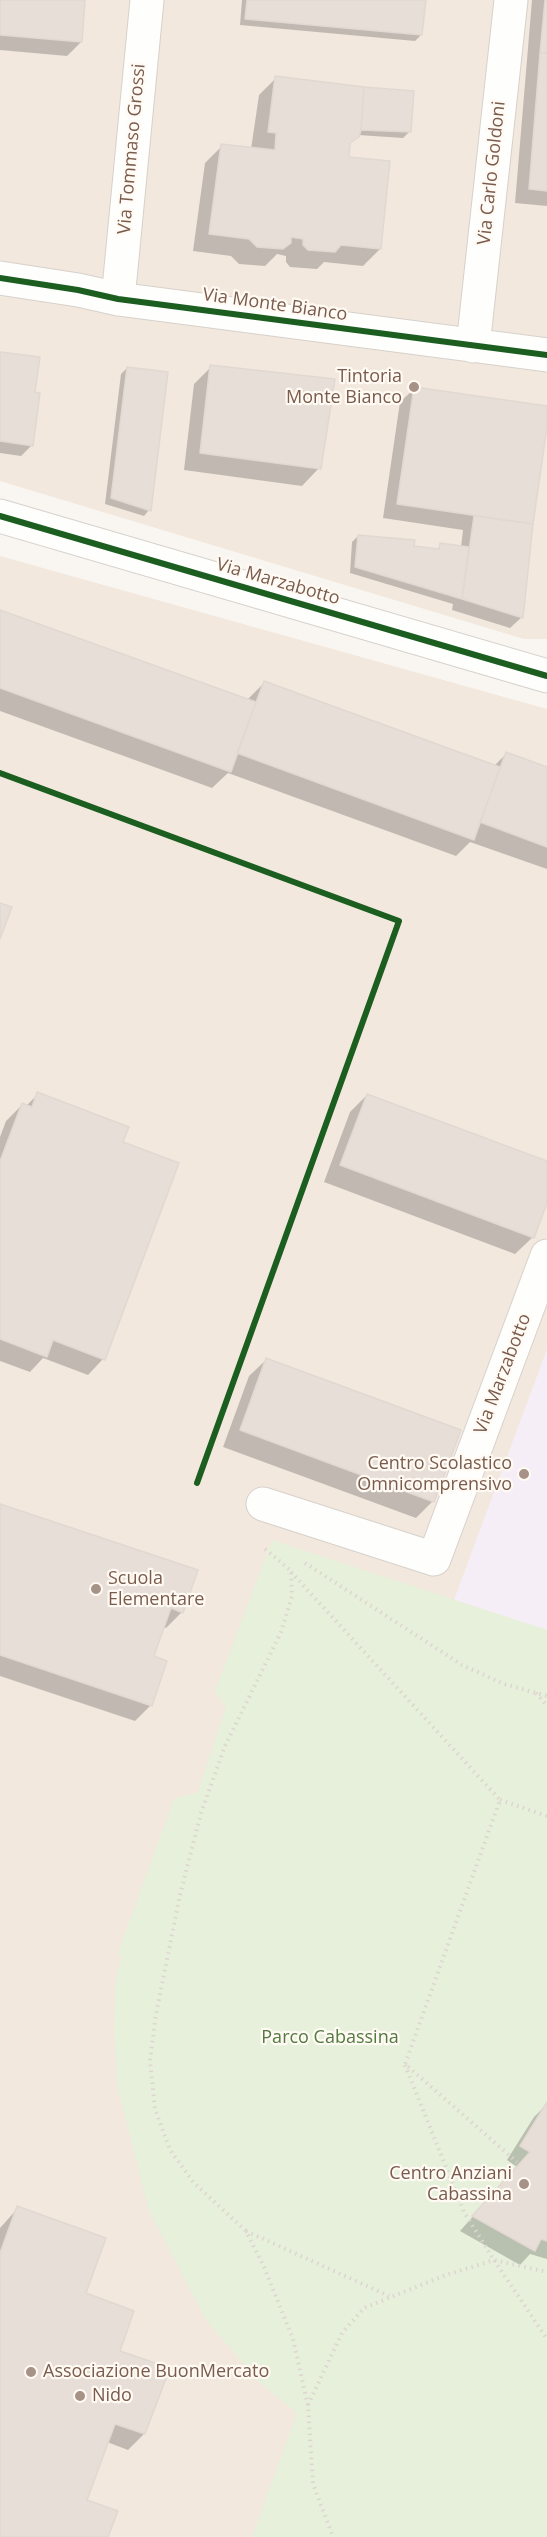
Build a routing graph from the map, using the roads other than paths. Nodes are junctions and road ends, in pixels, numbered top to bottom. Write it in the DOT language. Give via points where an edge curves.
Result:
graph roads {
  1 [pos="147,0"];
  2 [pos="511,0"];
  3 [pos="0,278"];
  4 [pos="118,299"];
  5 [pos="473,346"];
  6 [pos="547,355"];
  7 [pos="0,516"];
  8 [pos="547,676"];
  9 [pos="547,1256"];
  10 [pos="263,1504"];
  1 -- 4 [label="street, Via Tommaso Grossi"];
  2 -- 5 [label="street, Via Carlo Goldoni"];
  3 -- 4 [label="street, Via Monte Bianco"];
  4 -- 5 [label="street, Via Monte Bianco"];
  5 -- 6 [label="street, Via Monte Bianco"];
  7 -- 8 [label="street, Via Marzabotto"];
  9 -- 10 [label="street, Via Marzabotto" via="435,1559"];
}
